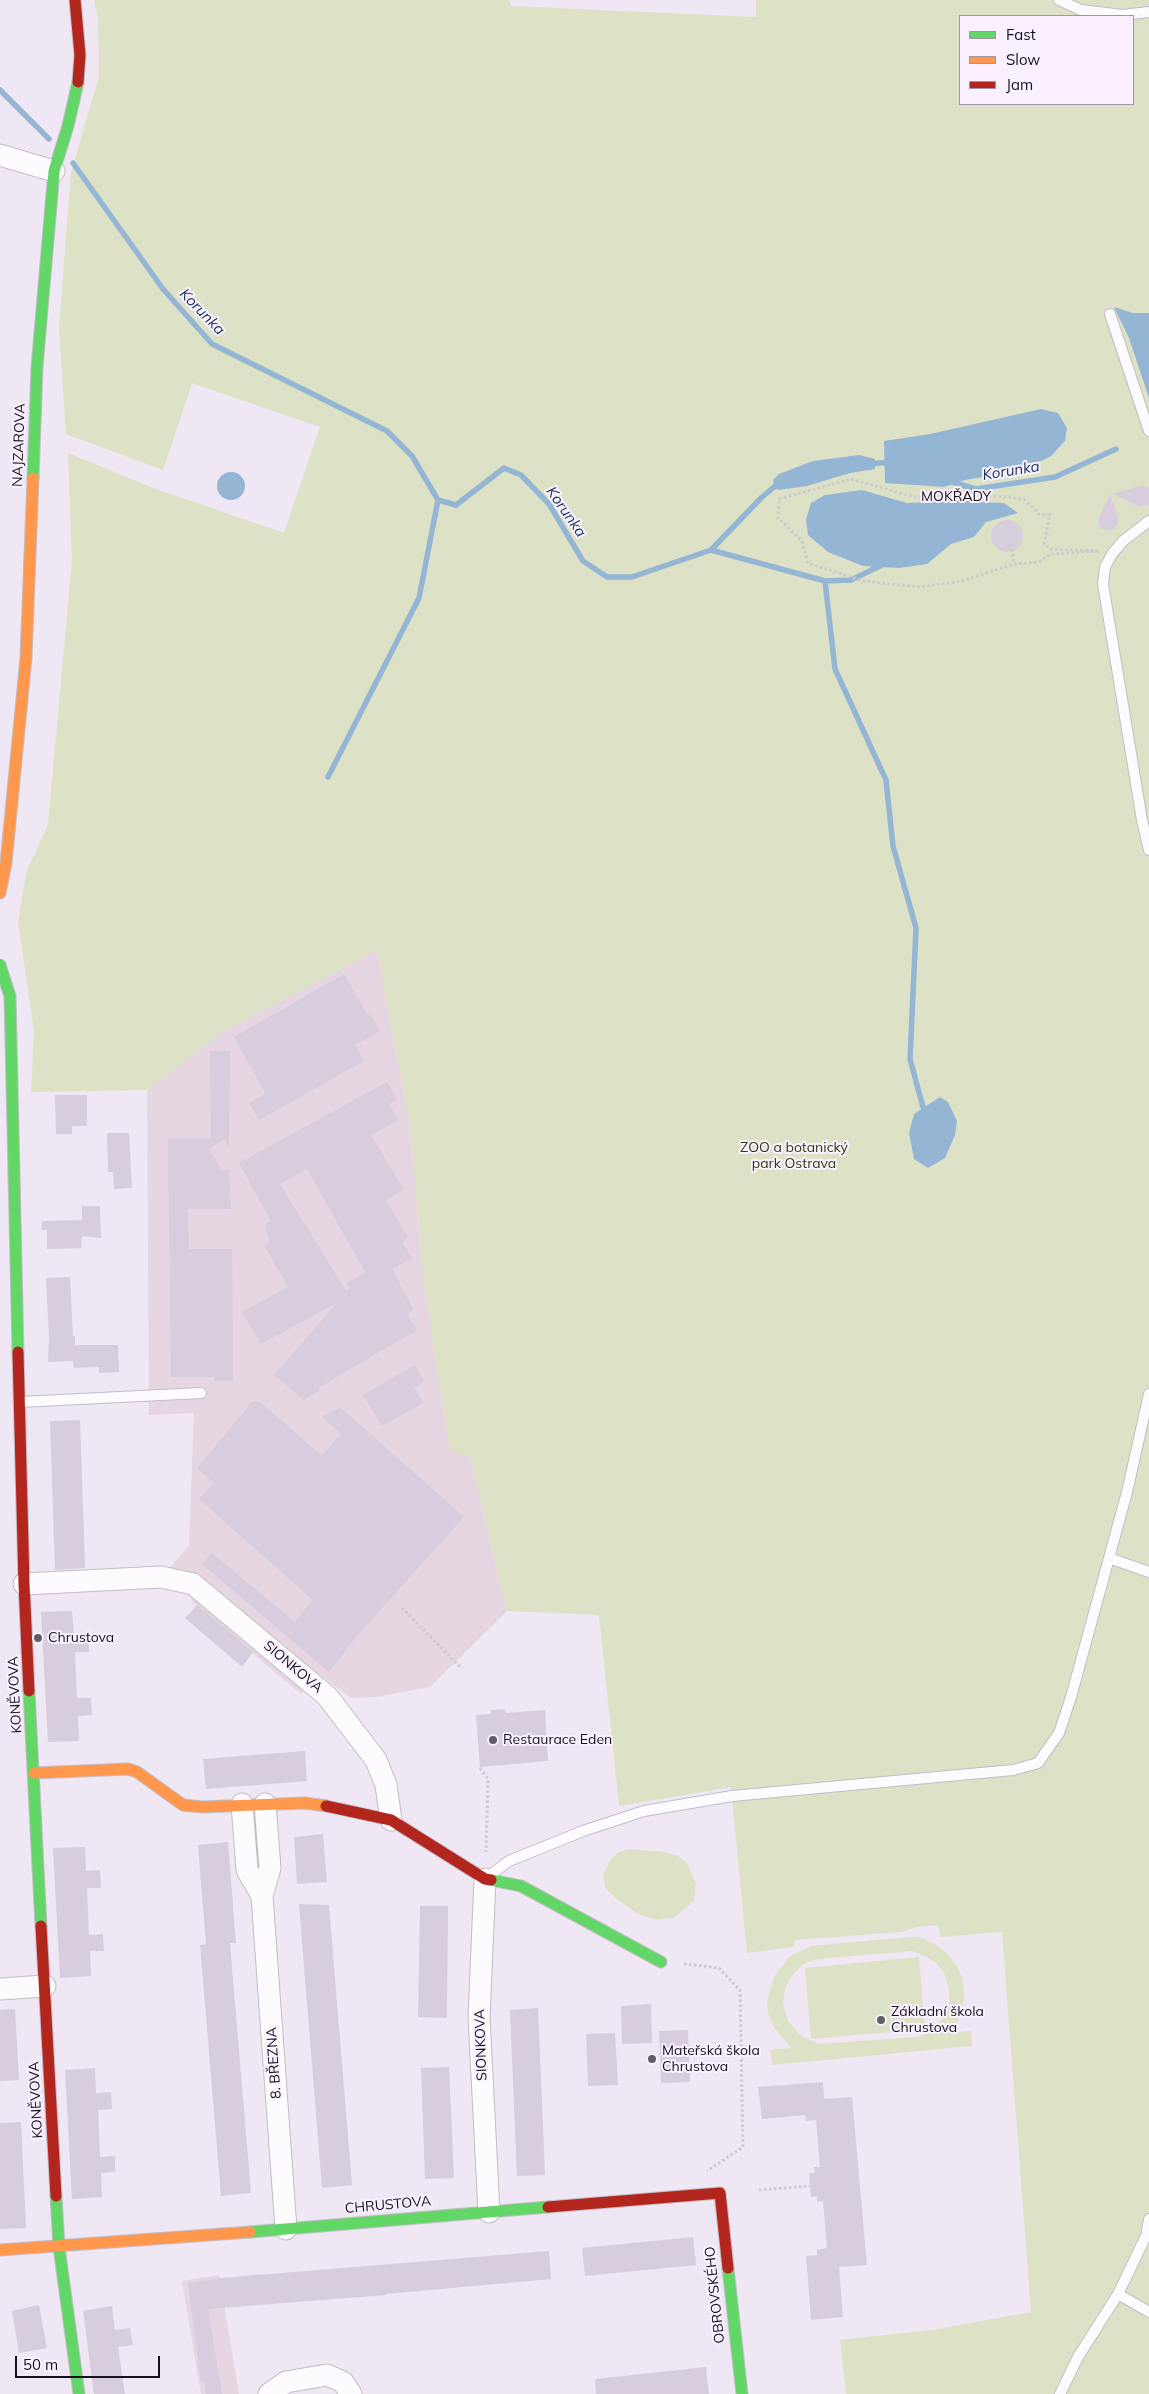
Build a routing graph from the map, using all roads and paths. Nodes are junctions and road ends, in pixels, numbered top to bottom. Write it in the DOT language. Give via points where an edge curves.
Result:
graph roads {
  1 [pos="75,0"];
  2 [pos="1058,0"];
  3 [pos="1149,12"];
  4 [pos="0,155"];
  5 [pos="54,171"];
  6 [pos="1110,314"];
  7 [pos="1149,431"];
  8 [pos="1149,521"];
  9 [pos="1011,544"];
  10 [pos="1014,564"];
  11 [pos="1149,850"];
  12 [pos="0,893"];
  13 [pos="0,965"];
  14 [pos="201,1393"];
  15 [pos="1149,1394"];
  16 [pos="19,1402"];
  17 [pos="1109,1558"];
  18 [pos="1149,1572"];
  19 [pos="24,1584"];
  20 [pos="402,1608"];
  21 [pos="462,1668"];
  22 [pos="480,1768"];
  23 [pos="34,1773"];
  24 [pos="242,1804"];
  25 [pos="265,1804"];
  26 [pos="391,1820"];
  27 [pos="485,1879"];
  28 [pos="262,1896"];
  29 [pos="661,1962"];
  30 [pos="45,1986"];
  31 [pos="0,1989"];
  32 [pos="810,2186"];
  33 [pos="759,2190"];
  34 [pos="720,2193"];
  35 [pos="685,2196"];
  36 [pos="489,2212"];
  37 [pos="1149,2219"];
  38 [pos="286,2229"];
  39 [pos="59,2247"];
  40 [pos="0,2250"];
  41 [pos="1118,2294"];
  42 [pos="1149,2312"];
  43 [pos="79,2394"];
  44 [pos="269,2394"];
  45 [pos="351,2394"];
  46 [pos="742,2394"];
  47 [pos="1060,2394"];
  1 -- 5 [label="street, NAJZAROVA" via="80,54 78,88"];
  2 -- 3 [label="lane" via="1081,10 1122,15"];
  4 -- 5 [label="street"];
  5 -- 12 [label="street, NAJZAROVA" via="37,367 26,658 6,863"];
  6 -- 7 [label="lane"];
  8 -- 11 [label="lane" via="1112,554 1105,567 1103,584"];
  9 -- 10 [label="path"];
  10 -- 10 [label="path, MOKŘADY" via="962,581 919,587 863,581 808,563 802,541 778,518 780,499 850,478 914,497 1011,497 1026,500 1039,514 1050,514 1044,544 1050,550 1102,551 1051,554 1039,562"];
  13 -- 16 [label="street, KONĚVOVA" via="10,996"];
  14 -- 16 [label="lane"];
  15 -- 17 [label="lane"];
  16 -- 19 [label="street, KONĚVOVA"];
  17 -- 18 [label="lane"];
  17 -- 27 [label="lane" via="1059,1733 1038,1763 1013,1770 732,1796 644,1811 509,1861"];
  19 -- 23 [label="street, KONĚVOVA"];
  19 -- 26 [label="street, SIONKOVA" via="162,1577 193,1584 328,1696 376,1760 386,1785"];
  20 -- 21 [label="path"];
  22 -- 27 [label="path" via="488,1779"];
  23 -- 24 [label="street" via="128,1769 182,1805"];
  23 -- 30 [label="street, KONĚVOVA"];
  24 -- 25 [label="street"];
  24 -- 28 [label="street, 8. BŘEZNA" via="247,1870"];
  25 -- 26 [label="street" via="305,1803"];
  25 -- 28 [label="street, 8. BŘEZNA" via="270,1868"];
  26 -- 27 [label="street"];
  27 -- 29 [label="street" via="521,1886"];
  27 -- 36 [label="street, SIONKOVA" via="479,2018"];
  28 -- 38 [label="street, 8. BŘEZNA"];
  29 -- 35 [label="path" via="719,1968 740,1990 744,2147 684,2186"];
  30 -- 31 [label="street"];
  30 -- 39 [label="street, KONĚVOVA"];
  32 -- 33 [label="path"];
  34 -- 35 [label="street, CHRUSTOVA"];
  34 -- 46 [label="street, OBROVSKÉHO"];
  35 -- 36 [label="street, CHRUSTOVA"];
  36 -- 38 [label="street, CHRUSTOVA"];
  37 -- 41 [label="lane" via="1146,2236"];
  38 -- 39 [label="street, CHRUSTOVA"];
  39 -- 40 [label="street, CHRUSTOVA"];
  39 -- 43 [label="street, KONĚVOVA"];
  41 -- 42 [label="lane"];
  41 -- 47 [label="lane" via="1078,2357"];
  44 -- 45 [label="street" via="286,2382 327,2375 342,2382"];
}
